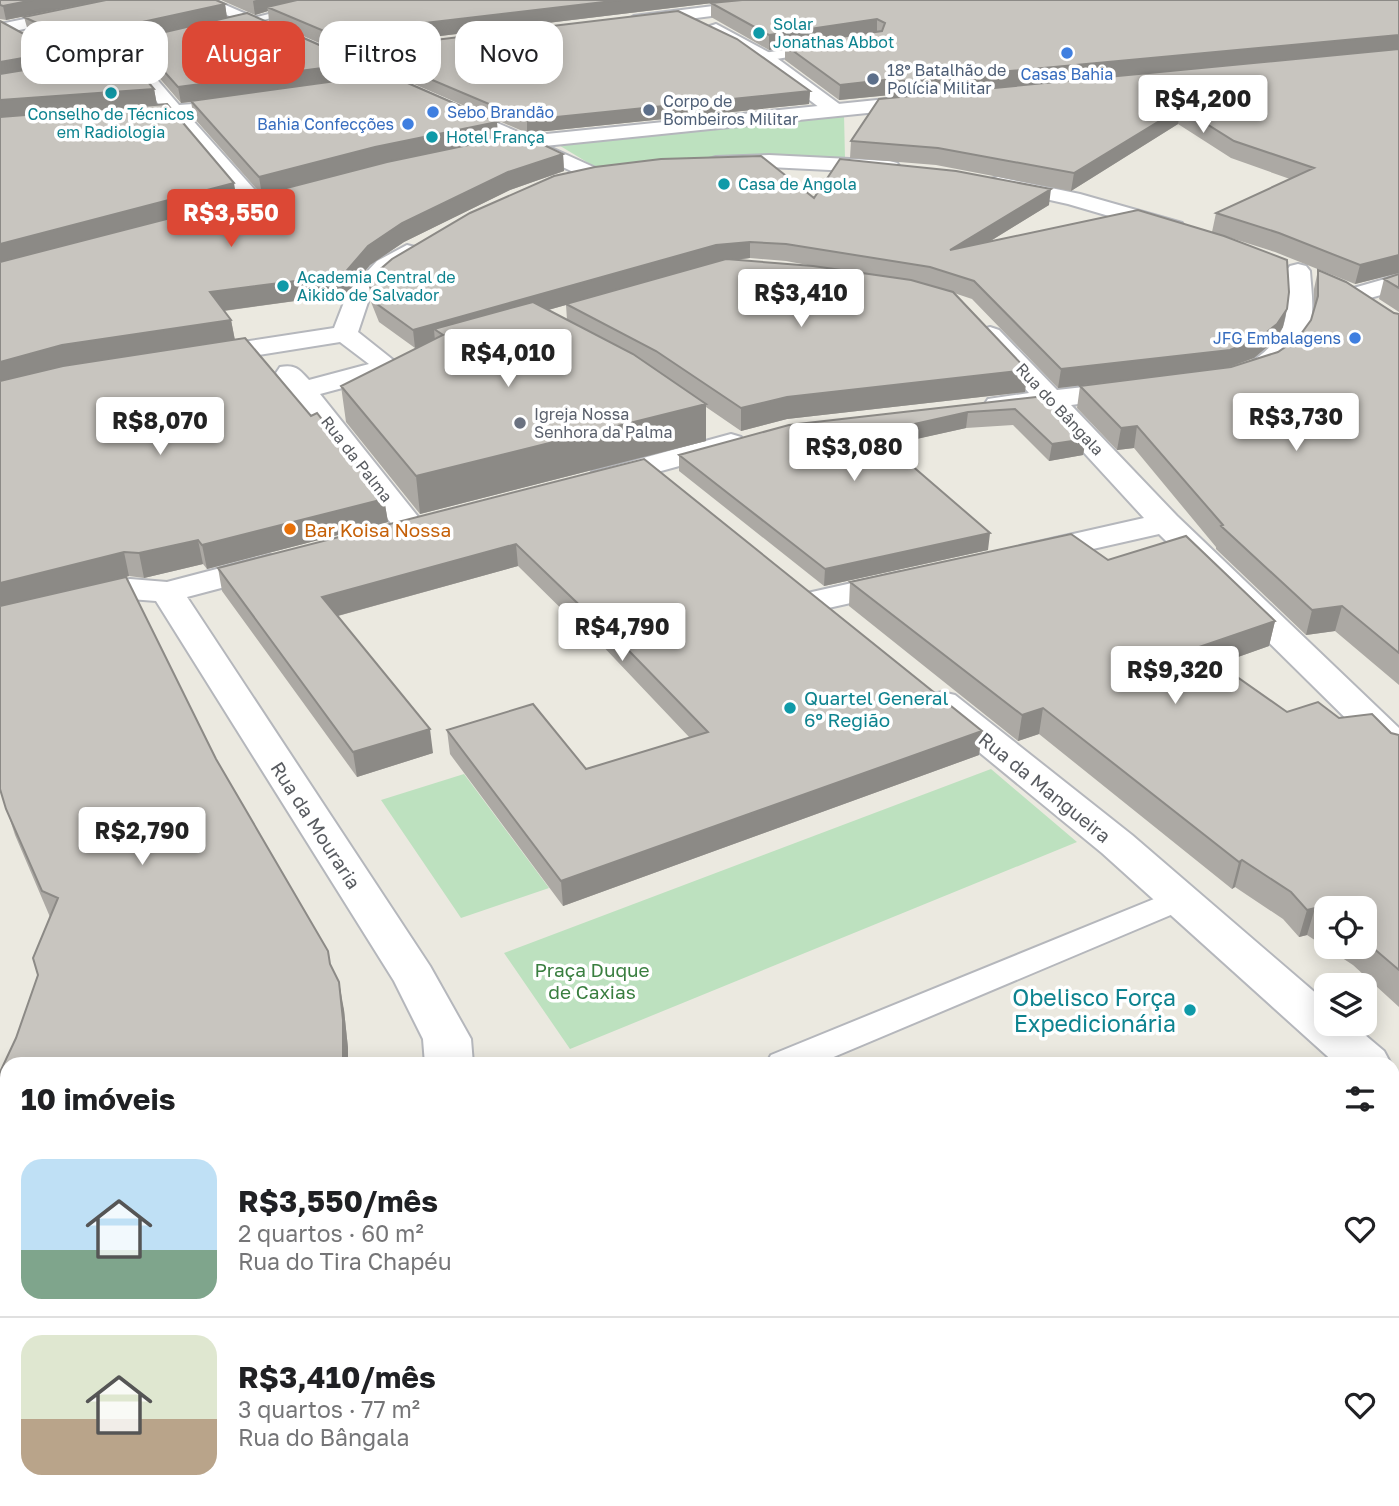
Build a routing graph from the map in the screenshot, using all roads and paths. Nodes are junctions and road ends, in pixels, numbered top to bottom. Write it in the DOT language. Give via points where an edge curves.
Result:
graph roads {
  1 [pos="139,0"];
  2 [pos="201,0"];
  3 [pos="340,0"];
  4 [pos="797,0"];
  5 [pos="634,5"];
  6 [pos="683,15"];
  7 [pos="245,21"];
  8 [pos="251,21"];
  9 [pos="615,23"];
  10 [pos="2,27"];
  11 [pos="21,36"];
  12 [pos="838,46"];
  13 [pos="764,57"];
  14 [pos="152,84"];
  15 [pos="378,84"];
  16 [pos="395,84"];
  17 [pos="353,88"];
  18 [pos="944,100"];
  19 [pos="263,102"];
  20 [pos="835,110"];
  21 [pos="176,112"];
  22 [pos="108,117"];
  23 [pos="525,142"];
  24 [pos="693,164"];
  25 [pos="910,170"];
  26 [pos="618,171"];
  27 [pos="593,174"];
  28 [pos="974,179"];
  29 [pos="555,183"];
  30 [pos="255,204"];
  31 [pos="1195,235"];
  32 [pos="425,243"];
  33 [pos="1315,280"];
  34 [pos="1399,282"];
  35 [pos="1376,311"];
  36 [pos="971,315"];
  37 [pos="345,334"];
  38 [pos="268,346"];
  39 [pos="174,360"];
  40 [pos="1214,380"];
  41 [pos="1160,387"];
  42 [pos="303,390"];
  43 [pos="1051,399"];
  44 [pos="970,408"];
  45 [pos="735,435"];
  46 [pos="650,466"];
  47 [pos="570,486"];
  48 [pos="681,491"];
  49 [pos="1166,523"];
  50 [pos="411,528"];
  51 [pos="303,556"];
  52 [pos="1004,559"];
  53 [pos="937,574"];
  54 [pos="784,576"];
  55 [pos="167,592"];
  56 [pos="815,601"];
  57 [pos="0,620"];
  58 [pos="847,626"];
  59 [pos="910,677"];
  60 [pos="1399,749"];
  61 [pos="1181,900"];
  62 [pos="448,1057"];
  63 [pos="800,1057"];
  64 [pos="1359,1057"];
  1 -- 10 [label="street"];
  2 -- 7 [label="street"];
  3 -- 8 [label="lane"];
  4 -- 6 [label="street"];
  5 -- 6 [label="street"];
  6 -- 9 [label="street"];
  6 -- 13 [label="street"];
  10 -- 11 [label="street"];
  12 -- 13 [label="lane"];
  13 -- 20 [label="street"];
  14 -- 21 [label="street"];
  15 -- 17 [label="street"];
  16 -- 23 [label="street"];
  18 -- 20 [label="street"];
  19 -- 21 [label="street"];
  20 -- 23 [label="street"];
  21 -- 22 [label="street"];
  21 -- 30 [label="street"];
  23 -- 27 [label="street"];
  24 -- 25 [label="street" via="769,161"];
  26 -- 27 [label="street"];
  27 -- 29 [label="street"];
  28 -- 31 [label="street" via="1072,199"];
  32 -- 37 [label="street" via="385,266 357,297"];
  33 -- 34 [label="street"];
  33 -- 35 [label="street"];
  33 -- 40 [label="street" via="1286,348 1253,373"];
  36 -- 43 [label="street, Rua do Bângala"];
  37 -- 38 [label="street"];
  37 -- 42 [label="street" via="402,363"];
  38 -- 39 [label="street"];
  38 -- 42 [label="street, Rua da Palma"];
  41 -- 43 [label="street"];
  42 -- 50 [label="street, Rua da Palma"];
  43 -- 44 [label="street"];
  43 -- 49 [label="street, Rua do Bângala"];
  45 -- 46 [label="street"];
  46 -- 47 [label="street"];
  46 -- 48 [label="street"];
  49 -- 52 [label="street"];
  49 -- 60 [label="street, Rua do Bângala"];
  51 -- 55 [label="street"];
  53 -- 56 [label="street"];
  54 -- 56 [label="street"];
  55 -- 57 [label="street" via="130,589"];
  55 -- 62 [label="street, Rua da Mouraria" via="414,977 447,1039"];
  56 -- 58 [label="street"];
  59 -- 61 [label="street, Rua da Mangueira"];
  61 -- 63 [label="lane"];
  61 -- 64 [label="street, Rua da Mangueira"];
}
